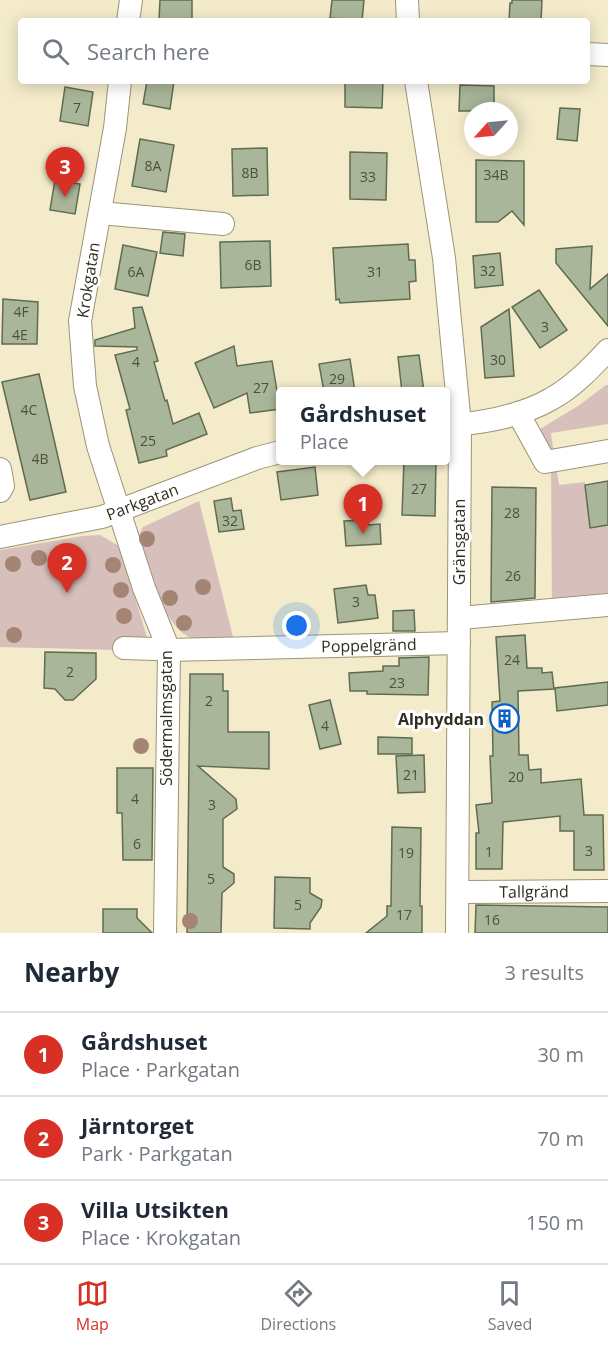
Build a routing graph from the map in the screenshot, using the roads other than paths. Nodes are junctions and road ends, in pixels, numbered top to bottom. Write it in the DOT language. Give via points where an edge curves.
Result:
graph roads {
  1 [pos="130,0"];
  2 [pos="407,0"];
  3 [pos="128,18"];
  4 [pos="408,18"];
  5 [pos="590,54"];
  6 [pos="608,55"];
  7 [pos="120,84"];
  8 [pos="416,84"];
  9 [pos="100,213"];
  10 [pos="223,224"];
  11 [pos="608,351"];
  12 [pos="518,413"];
  13 [pos="453,426"];
  14 [pos="608,451"];
  15 [pos="276,453"];
  16 [pos="0,469"];
  17 [pos="0,491"];
  18 [pos="119,511"];
  19 [pos="0,536"];
  20 [pos="608,605"];
  21 [pos="460,618"];
  22 [pos="459,643"];
  23 [pos="124,648"];
  24 [pos="168,648"];
  25 [pos="608,891"];
  26 [pos="459,892"];
  27 [pos="165,933"];
  28 [pos="457,933"];
  1 -- 3 [label="street"];
  2 -- 4 [label="street"];
  5 -- 6 [label="street"];
  7 -- 9 [label="street, Krokgatan"];
  8 -- 13 [label="street, Gränsgatan" via="444,258"];
  9 -- 10 [label="street"];
  9 -- 18 [label="street, Krokgatan" via="80,321 85,386"];
  11 -- 12 [label="street" via="551,399"];
  12 -- 13 [label="street"];
  12 -- 14 [label="street" via="545,462"];
  13 -- 21 [label="street, Gränsgatan"];
  15 -- 18 [label="street, Parkgatan"];
  16 -- 17 [label="street"];
  18 -- 19 [label="street, Parkgatan" via="88,521"];
  18 -- 24 [label="street, Södermalmsgatan"];
  20 -- 21 [label="street"];
  21 -- 22 [label="street, Gränsgatan"];
  22 -- 24 [label="street, Poppelgränd"];
  22 -- 26 [label="street, Gränsgatan"];
  23 -- 24 [label="street, Poppelgränd"];
  24 -- 27 [label="street, Södermalmsgatan"];
  25 -- 26 [label="street, Tallgränd"];
  26 -- 28 [label="street, Gränsgatan"];
}
